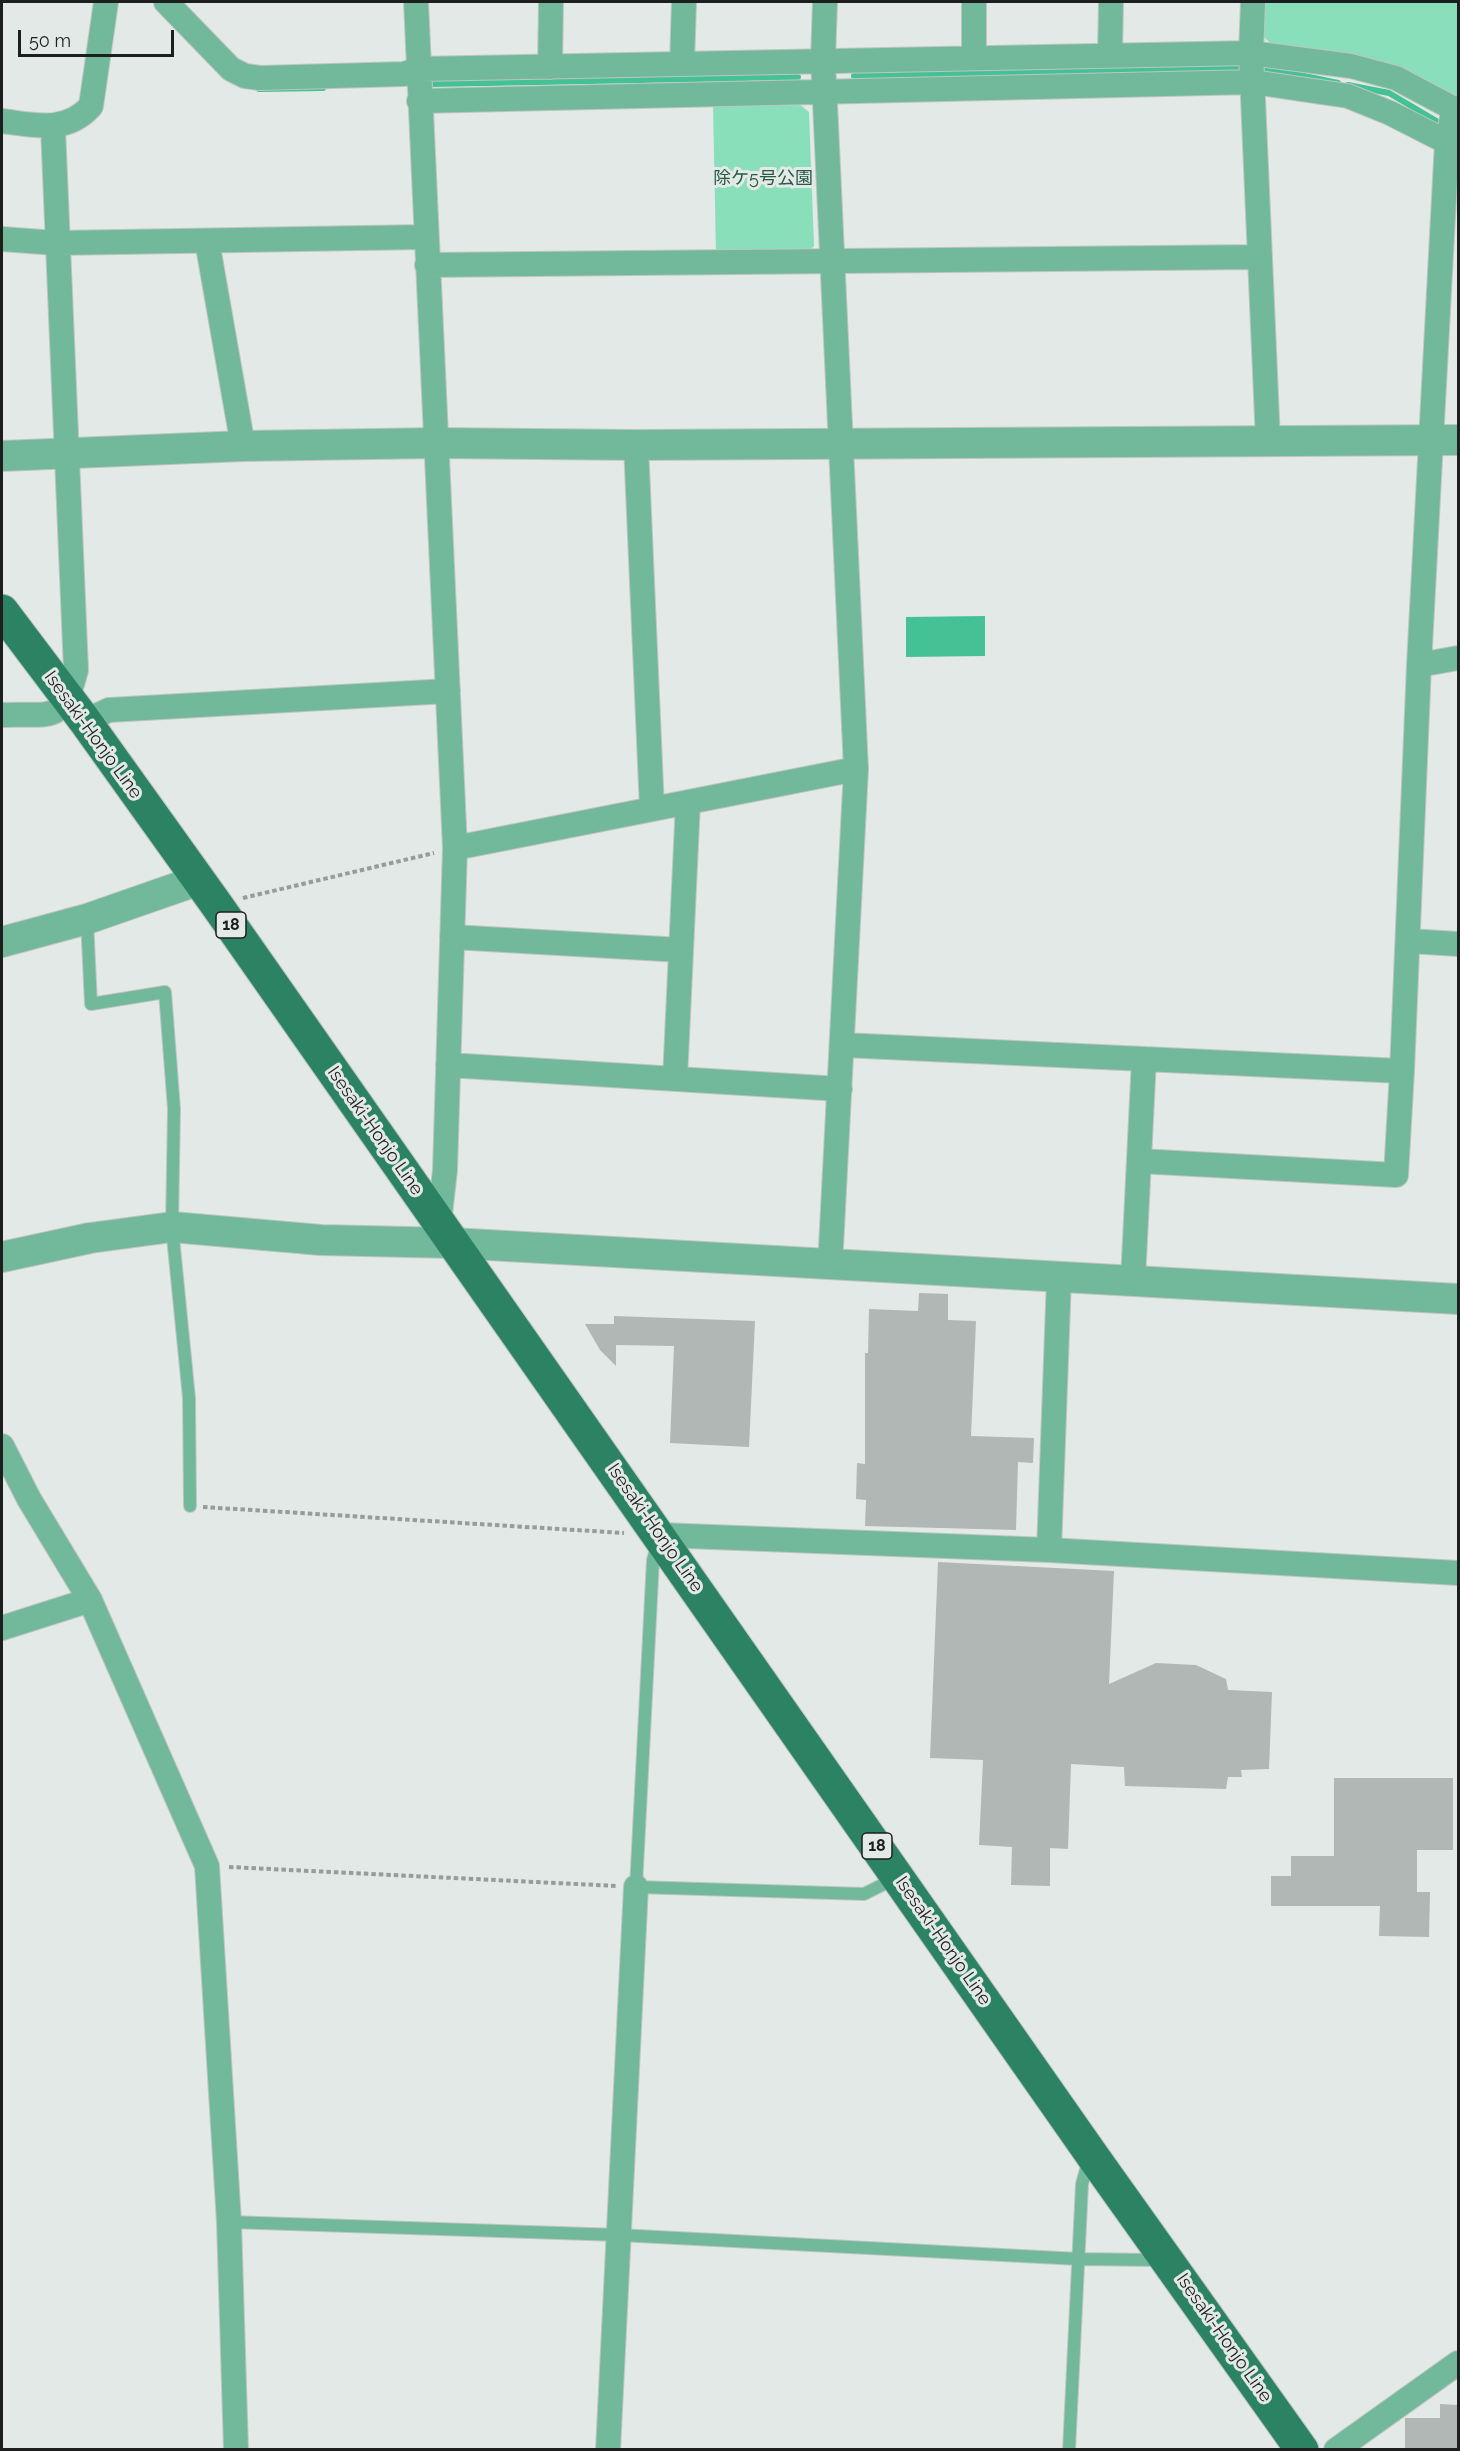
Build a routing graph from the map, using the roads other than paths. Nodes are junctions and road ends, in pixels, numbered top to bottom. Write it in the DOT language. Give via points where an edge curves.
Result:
graph roads {
  1 [pos="106,2"];
  2 [pos="166,2"];
  3 [pos="416,2"];
  4 [pos="551,2"];
  5 [pos="684,2"];
  6 [pos="825,2"];
  7 [pos="974,2"];
  8 [pos="1111,2"];
  9 [pos="1253,2"];
  10 [pos="1251,53"];
  11 [pos="1110,55"];
  12 [pos="974,57"];
  13 [pos="823,60"];
  14 [pos="682,64"];
  15 [pos="550,67"];
  16 [pos="419,69"];
  17 [pos="1254,82"];
  18 [pos="825,92"];
  19 [pos="419,101"];
  20 [pos="1456,109"];
  21 [pos="2,121"];
  22 [pos="53,128"];
  23 [pos="1447,142"];
  24 [pos="425,237"];
  25 [pos="2,239"];
  26 [pos="207,241"];
  27 [pos="56,243"];
  28 [pos="1258,257"];
  29 [pos="832,262"];
  30 [pos="427,265"];
  31 [pos="1445,440"];
  32 [pos="1268,441"];
  33 [pos="436,442"];
  34 [pos="842,443"];
  35 [pos="636,445"];
  36 [pos="243,446"];
  37 [pos="67,453"];
  38 [pos="2,456"];
  39 [pos="2,611"];
  40 [pos="1458,658"];
  41 [pos="1419,665"];
  42 [pos="448,691"];
  43 [pos="77,710"];
  44 [pos="2,716"];
  45 [pos="856,769"];
  46 [pos="688,802"];
  47 [pos="652,809"];
  48 [pos="455,848"];
  49 [pos="208,892"];
  50 [pos="87,919"];
  51 [pos="452,937"];
  52 [pos="1409,941"];
  53 [pos="2,942"];
  54 [pos="1458,944"];
  55 [pos="681,950"];
  56 [pos="843,1045"];
  57 [pos="1144,1059"];
  58 [pos="448,1065"];
  59 [pos="1402,1071"];
  60 [pos="675,1079"];
  61 [pos="840,1089"];
  62 [pos="1139,1161"];
  63 [pos="172,1227"];
  64 [pos="446,1233"];
  65 [pos="2,1257"];
  66 [pos="830,1266"];
  67 [pos="1059,1278"];
  68 [pos="1134,1280"];
  69 [pos="1458,1299"];
  70 [pos="2,1446"];
  71 [pos="190,1506"];
  72 [pos="661,1535"];
  73 [pos="1049,1550"];
  74 [pos="1458,1573"];
  75 [pos="90,1600"];
  76 [pos="2,1628"];
  77 [pos="899,1877"];
  78 [pos="636,1887"];
  79 [pos="1094,2158"];
  80 [pos="229,2222"];
  81 [pos="619,2235"];
  82 [pos="1165,2254"];
  83 [pos="1079,2259"];
  84 [pos="1458,2363"];
  85 [pos="236,2450"];
  86 [pos="608,2450"];
  87 [pos="1069,2450"];
  88 [pos="1302,2450"];
  89 [pos="1336,2450"];
  1 -- 22 [label="street" via="91,106 84,115"];
  2 -- 16 [label="street" via="213,53 245,76 404,74"];
  3 -- 16 [label="street"];
  4 -- 15 [label="street"];
  5 -- 14 [label="street"];
  6 -- 13 [label="street"];
  7 -- 12 [label="street"];
  8 -- 11 [label="street"];
  9 -- 10 [label="street"];
  10 -- 11 [label="street"];
  10 -- 17 [label="street"];
  10 -- 20 [label="street" via="1351,66 1396,78"];
  11 -- 12 [label="street"];
  12 -- 13 [label="street"];
  13 -- 14 [label="street"];
  13 -- 18 [label="street"];
  14 -- 15 [label="street"];
  15 -- 16 [label="street"];
  16 -- 19 [label="street"];
  17 -- 18 [label="street"];
  17 -- 23 [label="street" via="1348,96 1390,112"];
  17 -- 28 [label="street"];
  18 -- 19 [label="street"];
  18 -- 29 [label="street"];
  19 -- 24 [label="street"];
  20 -- 23 [label="street"];
  21 -- 22 [label="street"];
  22 -- 27 [label="street"];
  23 -- 31 [label="street"];
  24 -- 26 [label="street"];
  24 -- 30 [label="street"];
  25 -- 27 [label="street"];
  26 -- 27 [label="street"];
  26 -- 36 [label="street"];
  27 -- 37 [label="street"];
  28 -- 29 [label="street"];
  28 -- 32 [label="street"];
  29 -- 30 [label="street"];
  29 -- 34 [label="street"];
  30 -- 33 [label="street"];
  31 -- 32 [label="street"];
  31 -- 41 [label="street"];
  32 -- 34 [label="street"];
  33 -- 35 [label="street"];
  33 -- 36 [label="street"];
  33 -- 42 [label="street"];
  34 -- 35 [label="street"];
  34 -- 45 [label="street"];
  35 -- 47 [label="street"];
  36 -- 37 [label="street"];
  37 -- 38 [label="street"];
  37 -- 43 [label="street"];
  39 -- 43 [label="main road, Isesaki-Honjo Line / 18"];
  40 -- 41 [label="street"];
  41 -- 52 [label="street"];
  42 -- 43 [label="street" via="97,713"];
  42 -- 48 [label="street"];
  43 -- 44 [label="street"];
  43 -- 49 [label="main road, Isesaki-Honjo Line / 18"];
  45 -- 46 [label="street"];
  45 -- 56 [label="street"];
  46 -- 47 [label="street"];
  46 -- 55 [label="street"];
  47 -- 48 [label="street"];
  48 -- 51 [label="street"];
  49 -- 50 [label="street"];
  49 -- 64 [label="main road, Isesaki-Honjo Line / 18"];
  50 -- 53 [label="street"];
  50 -- 63 [label="lane" via="91,1004 165,992 174,1109"];
  51 -- 55 [label="street"];
  51 -- 58 [label="street"];
  52 -- 54 [label="street"];
  52 -- 59 [label="street"];
  55 -- 60 [label="street"];
  56 -- 57 [label="street"];
  56 -- 61 [label="street"];
  57 -- 59 [label="street"];
  57 -- 62 [label="street"];
  58 -- 60 [label="street"];
  58 -- 64 [label="street"];
  59 -- 62 [label="street" via="1396,1175"];
  60 -- 61 [label="street"];
  61 -- 66 [label="street"];
  62 -- 68 [label="street"];
  63 -- 64 [label="street" via="321,1240"];
  63 -- 65 [label="street" via="90,1238"];
  63 -- 71 [label="lane" via="189,1398"];
  64 -- 66 [label="street"];
  64 -- 72 [label="main road, Isesaki-Honjo Line / 18"];
  66 -- 67 [label="street"];
  67 -- 68 [label="street"];
  67 -- 73 [label="street"];
  68 -- 69 [label="street"];
  70 -- 75 [label="street"];
  72 -- 73 [label="street"];
  72 -- 77 [label="main road, Isesaki-Honjo Line / 18"];
  72 -- 78 [label="lane" via="652,1560"];
  73 -- 74 [label="street"];
  75 -- 76 [label="street"];
  75 -- 80 [label="street" via="207,1866"];
  77 -- 78 [label="lane" via="864,1894"];
  77 -- 79 [label="main road, Isesaki-Honjo Line / 18"];
  78 -- 81 [label="street"];
  79 -- 82 [label="main road, Isesaki-Honjo Line / 18"];
  79 -- 83 [label="lane" via="1082,2184"];
  80 -- 81 [label="lane"];
  80 -- 85 [label="street"];
  81 -- 83 [label="lane"];
  81 -- 86 [label="street"];
  82 -- 83 [label="lane" via="1151,2260"];
  82 -- 88 [label="main road, Isesaki-Honjo Line / 18"];
  83 -- 87 [label="lane"];
  84 -- 89 [label="street"];
}
